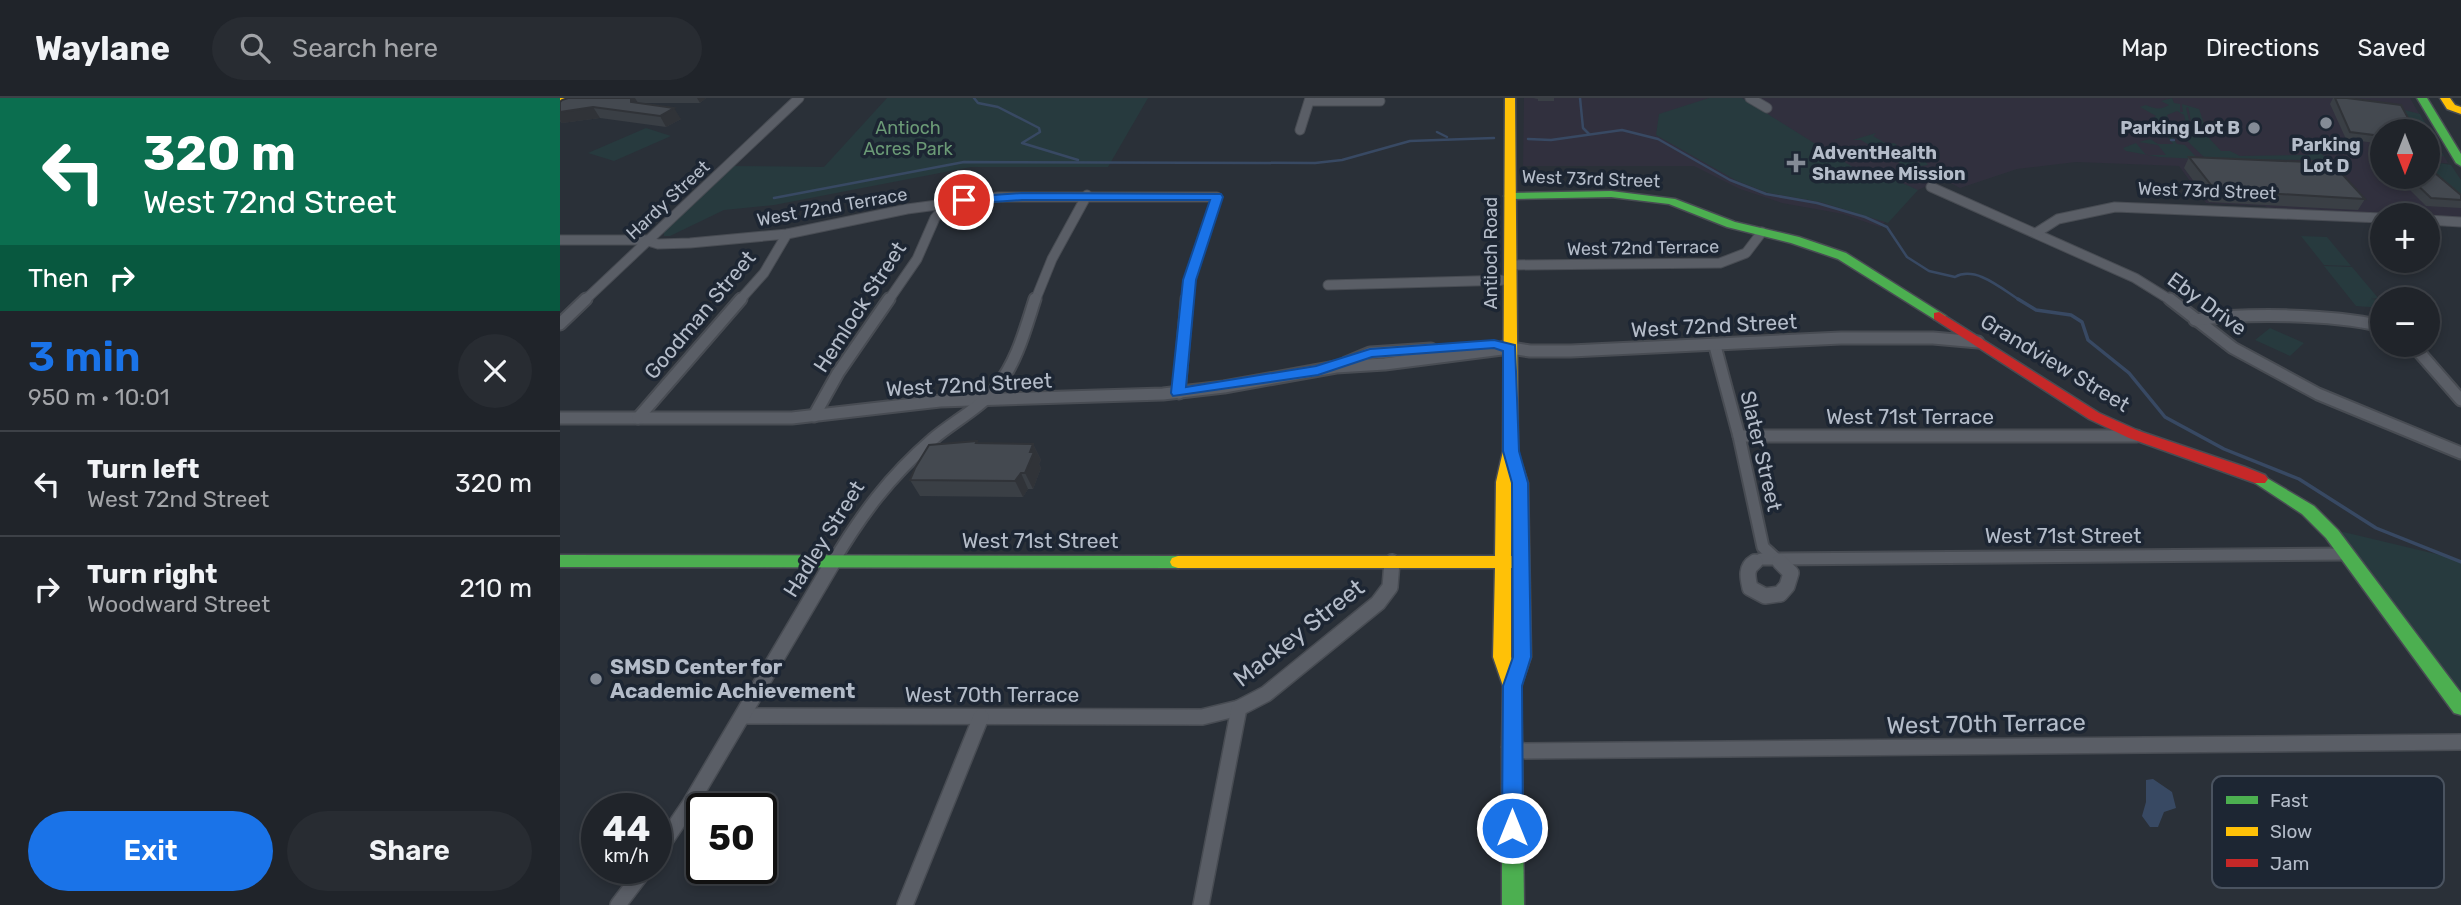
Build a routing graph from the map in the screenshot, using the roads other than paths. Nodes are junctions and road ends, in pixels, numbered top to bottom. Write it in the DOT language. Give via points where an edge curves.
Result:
graph roads {
  1 [pos="799,98"];
  2 [pos="1510,98"];
  3 [pos="1750,98"];
  4 [pos="2422,98"];
  5 [pos="2445,98"];
  6 [pos="2457,98"];
  7 [pos="1310,99"];
  8 [pos="1380,101"];
  9 [pos="2461,105"];
  10 [pos="1767,108"];
  11 [pos="2461,111"];
  12 [pos="1300,130"];
  13 [pos="2461,163"];
  14 [pos="1931,187"];
  15 [pos="1087,195"];
  16 [pos="1510,196"];
  17 [pos="1670,201"];
  18 [pos="948,203"];
  19 [pos="927,206"];
  20 [pos="935,218"];
  21 [pos="2370,218"];
  22 [pos="2440,221"];
  23 [pos="2461,222"];
  24 [pos="1762,232"];
  25 [pos="2036,233"];
  26 [pos="787,234"];
  27 [pos="560,240"];
  28 [pos="648,240"];
  29 [pos="1511,273"];
  30 [pos="1328,285"];
  31 [pos="1946,320"];
  32 [pos="2195,320"];
  33 [pos="2370,323"];
  34 [pos="560,324"];
  35 [pos="1919,338"];
  36 [pos="1978,342"];
  37 [pos="1715,346"];
  38 [pos="1510,348"];
  39 [pos="2423,357"];
  40 [pos="1178,393"];
  41 [pos="2461,400"];
  42 [pos="982,402"];
  43 [pos="2087,411"];
  44 [pos="814,416"];
  45 [pos="560,418"];
  46 [pos="638,418"];
  47 [pos="2082,434"];
  48 [pos="1739,436"];
  49 [pos="2139,436"];
  50 [pos="1511,451"];
  51 [pos="2461,453"];
  52 [pos="2348,554"];
  53 [pos="1778,559"];
  54 [pos="560,561"];
  55 [pos="833,562"];
  56 [pos="1392,562"];
  57 [pos="1503,562"];
  58 [pos="1521,562"];
  59 [pos="1512,686"];
  60 [pos="1240,708"];
  61 [pos="2461,708"];
  62 [pos="743,716"];
  63 [pos="981,716"];
  64 [pos="2461,742"];
  65 [pos="1512,751"];
  66 [pos="672,829"];
  67 [pos="634,884"];
  68 [pos="618,905"];
  69 [pos="905,905"];
  70 [pos="1201,905"];
  71 [pos="1513,905"];
  1 -- 28 [label="street, Hardy Street"];
  2 -- 16 [label="main road, Antioch Road"];
  3 -- 10 [label="street"];
  4 -- 13 [label="main road"];
  5 -- 11 [label="main road"];
  6 -- 9 [label="main road"];
  7 -- 8 [label="street"];
  7 -- 12 [label="street"];
  14 -- 25 [label="street, Eby Drive"];
  15 -- 18 [label="street, West 72nd Terrace"];
  15 -- 40 [label="street, West 72nd Terrace" via="1217,197 1189,280"];
  15 -- 42 [label="street, Hadley Street" via="1044,277 1021,350"];
  16 -- 17 [label="main road, West 73rd Street" via="1632,196"];
  16 -- 29 [label="main road, Antioch Road"];
  17 -- 24 [label="main road, Grandview Street"];
  18 -- 19 [label="street, West 72nd Terrace"];
  18 -- 20 [label="street, Hemlock Street"];
  19 -- 20 [label="street"];
  19 -- 26 [label="street, West 72nd Terrace"];
  20 -- 44 [label="street, Hemlock Street" via="917,259 838,373"];
  21 -- 25 [label="street, West 73rd Street" via="2115,208 2058,219"];
  22 -- 23 [label="street"];
  24 -- 29 [label="street, West 72nd Terrace" via="1748,254 1720,263"];
  24 -- 31 [label="main road, Grandview Street" via="1832,251"];
  25 -- 32 [label="street, Eby Drive" via="2135,278"];
  26 -- 28 [label="street, West 72nd Terrace" via="690,243"];
  26 -- 46 [label="street, Goodman Street" via="759,279"];
  27 -- 28 [label="street, West 72nd Terrace"];
  28 -- 34 [label="street, Hardy Street"];
  29 -- 30 [label="street, West 72nd Terrace"];
  29 -- 38 [label="main road, Antioch Road"];
  31 -- 35 [label="street" via="1942,327"];
  31 -- 36 [label="main road, Grandview Street"];
  32 -- 33 [label="street" via="2232,315"];
  32 -- 51 [label="street, Eby Drive" via="2270,370"];
  35 -- 36 [label="street, West 72nd Street"];
  35 -- 37 [label="street, West 72nd Street"];
  36 -- 43 [label="main road, Grandview Street"];
  37 -- 38 [label="street, West 72nd Street"];
  37 -- 48 [label="street, Slater Street"];
  38 -- 40 [label="street, West 72nd Street" via="1336,366"];
  38 -- 50 [label="main road, Antioch Road"];
  39 -- 41 [label="street"];
  40 -- 42 [label="street, West 72nd Street"];
  42 -- 44 [label="street, West 72nd Street" via="940,401"];
  42 -- 55 [label="street, Hadley Street" via="895,474 860,516"];
  43 -- 47 [label="street" via="2090,422"];
  43 -- 49 [label="main road, Grandview Street"];
  44 -- 46 [label="street, West 72nd Street"];
  45 -- 46 [label="street, West 72nd Street"];
  47 -- 48 [label="street, West 71st Terrace"];
  47 -- 49 [label="street, West 71st Terrace"];
  48 -- 53 [label="street, Slater Street" via="1763,547"];
  49 -- 52 [label="main road, Grandview Street" via="2267,482 2308,510"];
  50 -- 57 [label="main road, Antioch Road" via="1504,482"];
  50 -- 58 [label="main road, Antioch Road" via="1520,483"];
  52 -- 53 [label="street, West 71st Street"];
  52 -- 61 [label="main road, Grandview Street"];
  54 -- 55 [label="main road, West 71st Street"];
  55 -- 56 [label="main road, West 71st Street"];
  55 -- 62 [label="street, Hadley Street"];
  56 -- 57 [label="main road, West 71st Street"];
  56 -- 60 [label="street, Mackey Street" via="1390,587 1378,603 1266,694"];
  57 -- 58 [label="main road, West 71st Street"];
  57 -- 59 [label="main road, Antioch Road" via="1502,657"];
  58 -- 59 [label="main road, Antioch Road" via="1522,657"];
  59 -- 65 [label="main road, Antioch Road"];
  60 -- 63 [label="street, West 70th Terrace" via="1202,717"];
  60 -- 70 [label="street, Mackey Street"];
  62 -- 63 [label="street, West 70th Terrace"];
  62 -- 66 [label="street, Hadley Street"];
  63 -- 69 [label="street"];
  64 -- 65 [label="street, West 70th Terrace"];
  65 -- 71 [label="main road, Antioch Road"];
  67 -- 68 [label="street"];
}
